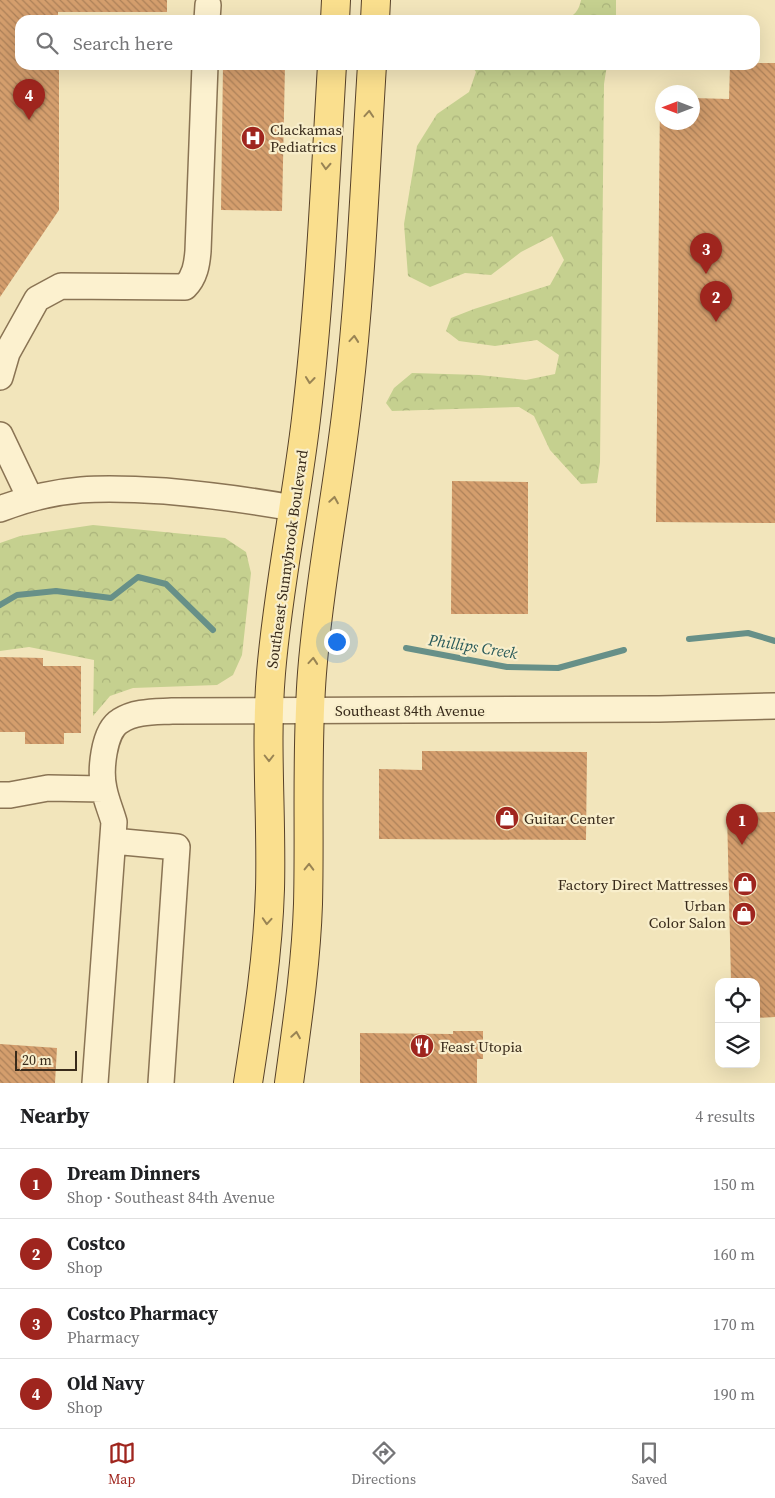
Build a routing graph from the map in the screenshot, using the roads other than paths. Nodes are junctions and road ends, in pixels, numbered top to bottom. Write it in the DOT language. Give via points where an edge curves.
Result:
graph roads {
  1 [pos="336,0"];
  2 [pos="376,0"];
  3 [pos="335,15"];
  4 [pos="375,15"];
  5 [pos="205,70"];
  6 [pos="332,70"];
  7 [pos="372,70"];
  8 [pos="0,377"];
  9 [pos="0,435"];
  10 [pos="30,498"];
  11 [pos="293,508"];
  12 [pos="0,509"];
  13 [pos="775,706"];
  14 [pos="270,710"];
  15 [pos="309,710"];
  16 [pos="103,789"];
  17 [pos="0,795"];
  18 [pos="113,841"];
  19 [pos="95,1083"];
  20 [pos="161,1083"];
  21 [pos="248,1083"];
  22 [pos="289,1083"];
  1 -- 3 [label="main road"];
  2 -- 4 [label="main road"];
  5 -- 8 [label="street" via="198,251 191,281 185,286 61,286 37,299 7,353"];
  6 -- 11 [label="main road, Southeast Sunnybrook Boulevard, one-way" via="316,316 306,421"];
  15 -- 7 [label="main road, one-way" via="318,607 342,450 354,342"];
  9 -- 10 [label="street"];
  10 -- 11 [label="street" via="70,490 116,488 200,494"];
  10 -- 12 [label="street"];
  11 -- 14 [label="main road, Southeast Sunnybrook Boulevard" via="277,608"];
  13 -- 15 [label="street, Southeast 84th Avenue"];
  14 -- 15 [label="street, Southeast 84th Avenue"];
  14 -- 16 [label="street, Southeast 84th Avenue" via="172,710 135,714 118,721 104,749"];
  14 -- 21 [label="main road, Southeast Sunnybrook Boulevard, one-way" via="270,889 258,1020"];
  22 -- 15 [label="main road, one-way" via="308,908"];
  16 -- 17 [label="street" via="48,788"];
  16 -- 18 [label="street" via="114,822"];
  18 -- 19 [label="street"];
  18 -- 20 [label="street" via="177,847"];
}
